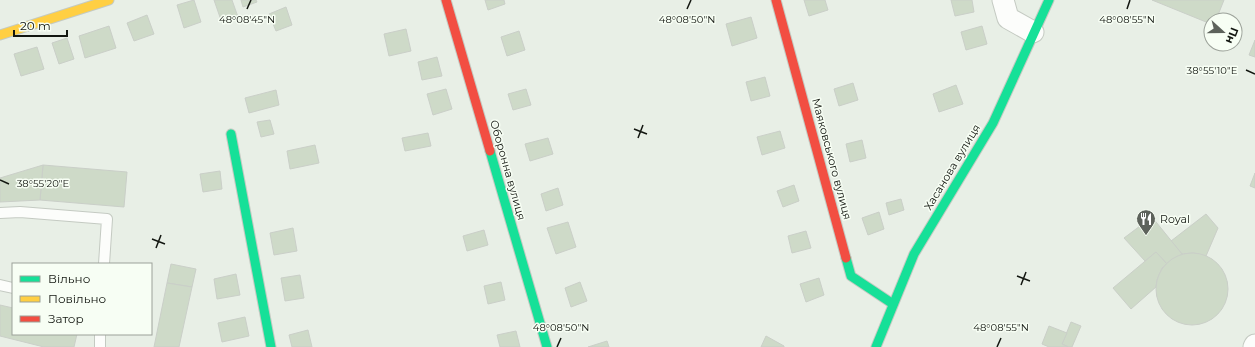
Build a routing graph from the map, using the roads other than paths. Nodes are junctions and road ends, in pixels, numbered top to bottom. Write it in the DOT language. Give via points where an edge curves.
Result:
graph roads {
  1 [pos="109,0"];
  2 [pos="446,0"];
  3 [pos="776,0"];
  4 [pos="1003,0"];
  5 [pos="1049,0"];
  6 [pos="1033,32"];
  7 [pos="0,35"];
  8 [pos="231,134"];
  9 [pos="0,214"];
  10 [pos="104,263"];
  11 [pos="0,285"];
  12 [pos="12,288"];
  13 [pos="893,304"];
  14 [pos="100,335"];
  15 [pos="100,347"];
  16 [pos="271,347"];
  17 [pos="547,347"];
  18 [pos="876,347"];
  1 -- 7 [label="street"];
  2 -- 17 [label="street, Оборонна вулиця"];
  3 -- 13 [label="street, Маяковського вулиця" via="851,276"];
  4 -- 6 [label="street" via="1008,18"];
  5 -- 6 [label="street, Хасанова вулиця"];
  6 -- 13 [label="street, Хасанова вулиця" via="993,123 914,254"];
  8 -- 16 [label="street"];
  9 -- 10 [label="lane" via="20,212 107,219"];
  11 -- 12 [label="lane"];
  13 -- 18 [label="street, Хасанова вулиця"];
  14 -- 15 [label="lane"];
}
